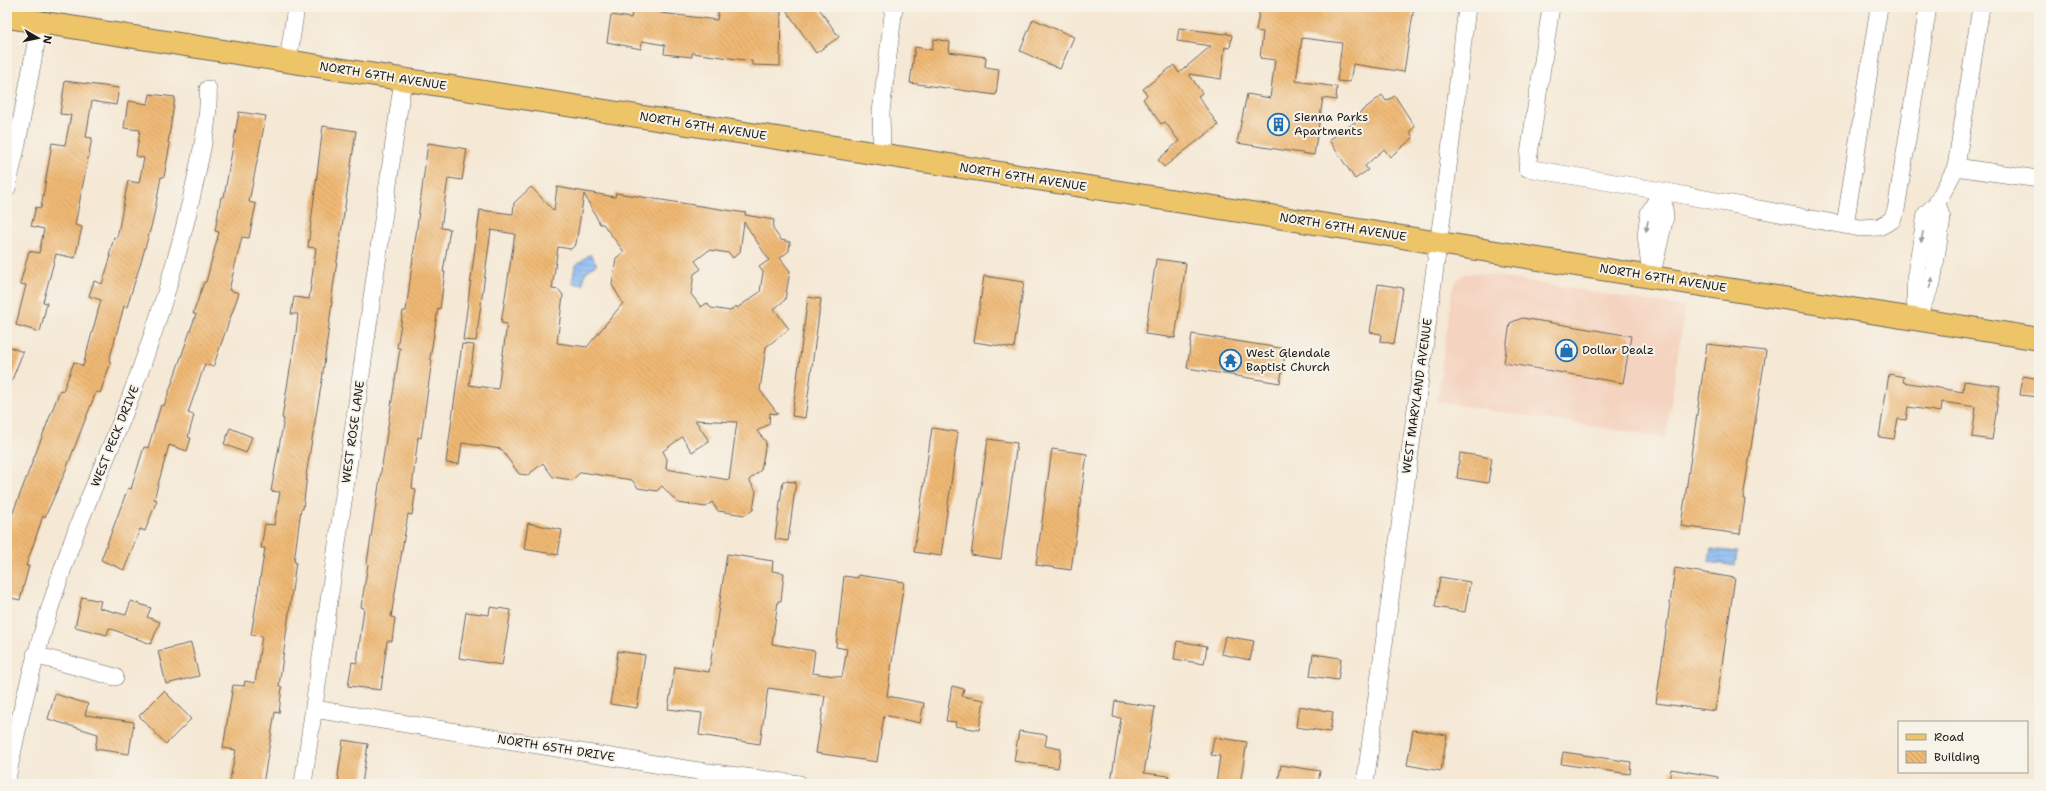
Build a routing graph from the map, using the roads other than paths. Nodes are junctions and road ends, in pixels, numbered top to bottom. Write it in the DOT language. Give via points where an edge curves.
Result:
graph roads {
  1 [pos="296,7"];
  2 [pos="894,7"];
  3 [pos="1467,7"];
  4 [pos="1551,7"];
  5 [pos="1879,7"];
  6 [pos="1928,7"];
  7 [pos="1981,7"];
  8 [pos="7,17"];
  9 [pos="40,22"];
  10 [pos="288,61"];
  11 [pos="402,79"];
  12 [pos="208,89"];
  13 [pos="882,154"];
  14 [pos="1956,167"];
  15 [pos="2039,179"];
  16 [pos="7,188"];
  17 [pos="1662,190"];
  18 [pos="1845,225"];
  19 [pos="1438,242"];
  20 [pos="1651,276"];
  21 [pos="1916,319"];
  22 [pos="2039,339"];
  23 [pos="35,655"];
  24 [pos="115,678"];
  25 [pos="314,708"];
  26 [pos="7,779"];
  27 [pos="303,784"];
  28 [pos="799,784"];
  29 [pos="1365,784"];
  1 -- 10 [label="street"];
  2 -- 13 [label="street" via="881,112"];
  3 -- 19 [label="street, WEST MARYLAND AVENUE"];
  4 -- 17 [label="street" via="1526,168"];
  5 -- 18 [label="street"];
  6 -- 18 [label="street" via="1896,210 1892,220 1879,227 1860,228"];
  7 -- 14 [label="street"];
  8 -- 9 [label="main road, NORTH 67TH AVENUE"];
  9 -- 10 [label="main road, NORTH 67TH AVENUE"];
  9 -- 16 [label="street"];
  10 -- 11 [label="main road, NORTH 67TH AVENUE"];
  11 -- 13 [label="main road, NORTH 67TH AVENUE"];
  11 -- 25 [label="street, WEST ROSE LANE"];
  12 -- 23 [label="street, WEST PECK DRIVE" via="209,102 197,171 165,296 124,415 66,561"];
  13 -- 19 [label="main road, NORTH 67TH AVENUE"];
  14 -- 15 [label="street"];
  14 -- 21 [label="street" via="1938,203 1942,219 1932,283"];
  17 -- 18 [label="street"];
  17 -- 20 [label="street" via="1650,213 1646,235"];
  19 -- 20 [label="main road, NORTH 67TH AVENUE"];
  19 -- 29 [label="street, WEST MARYLAND AVENUE"];
  20 -- 21 [label="main road, NORTH 67TH AVENUE"];
  21 -- 22 [label="main road, NORTH 67TH AVENUE"];
  23 -- 24 [label="street"];
  23 -- 26 [label="street, WEST PECK DRIVE"];
  25 -- 27 [label="street, WEST ROSE LANE"];
  25 -- 28 [label="street, NORTH 65TH DRIVE" via="692,770"];
}
